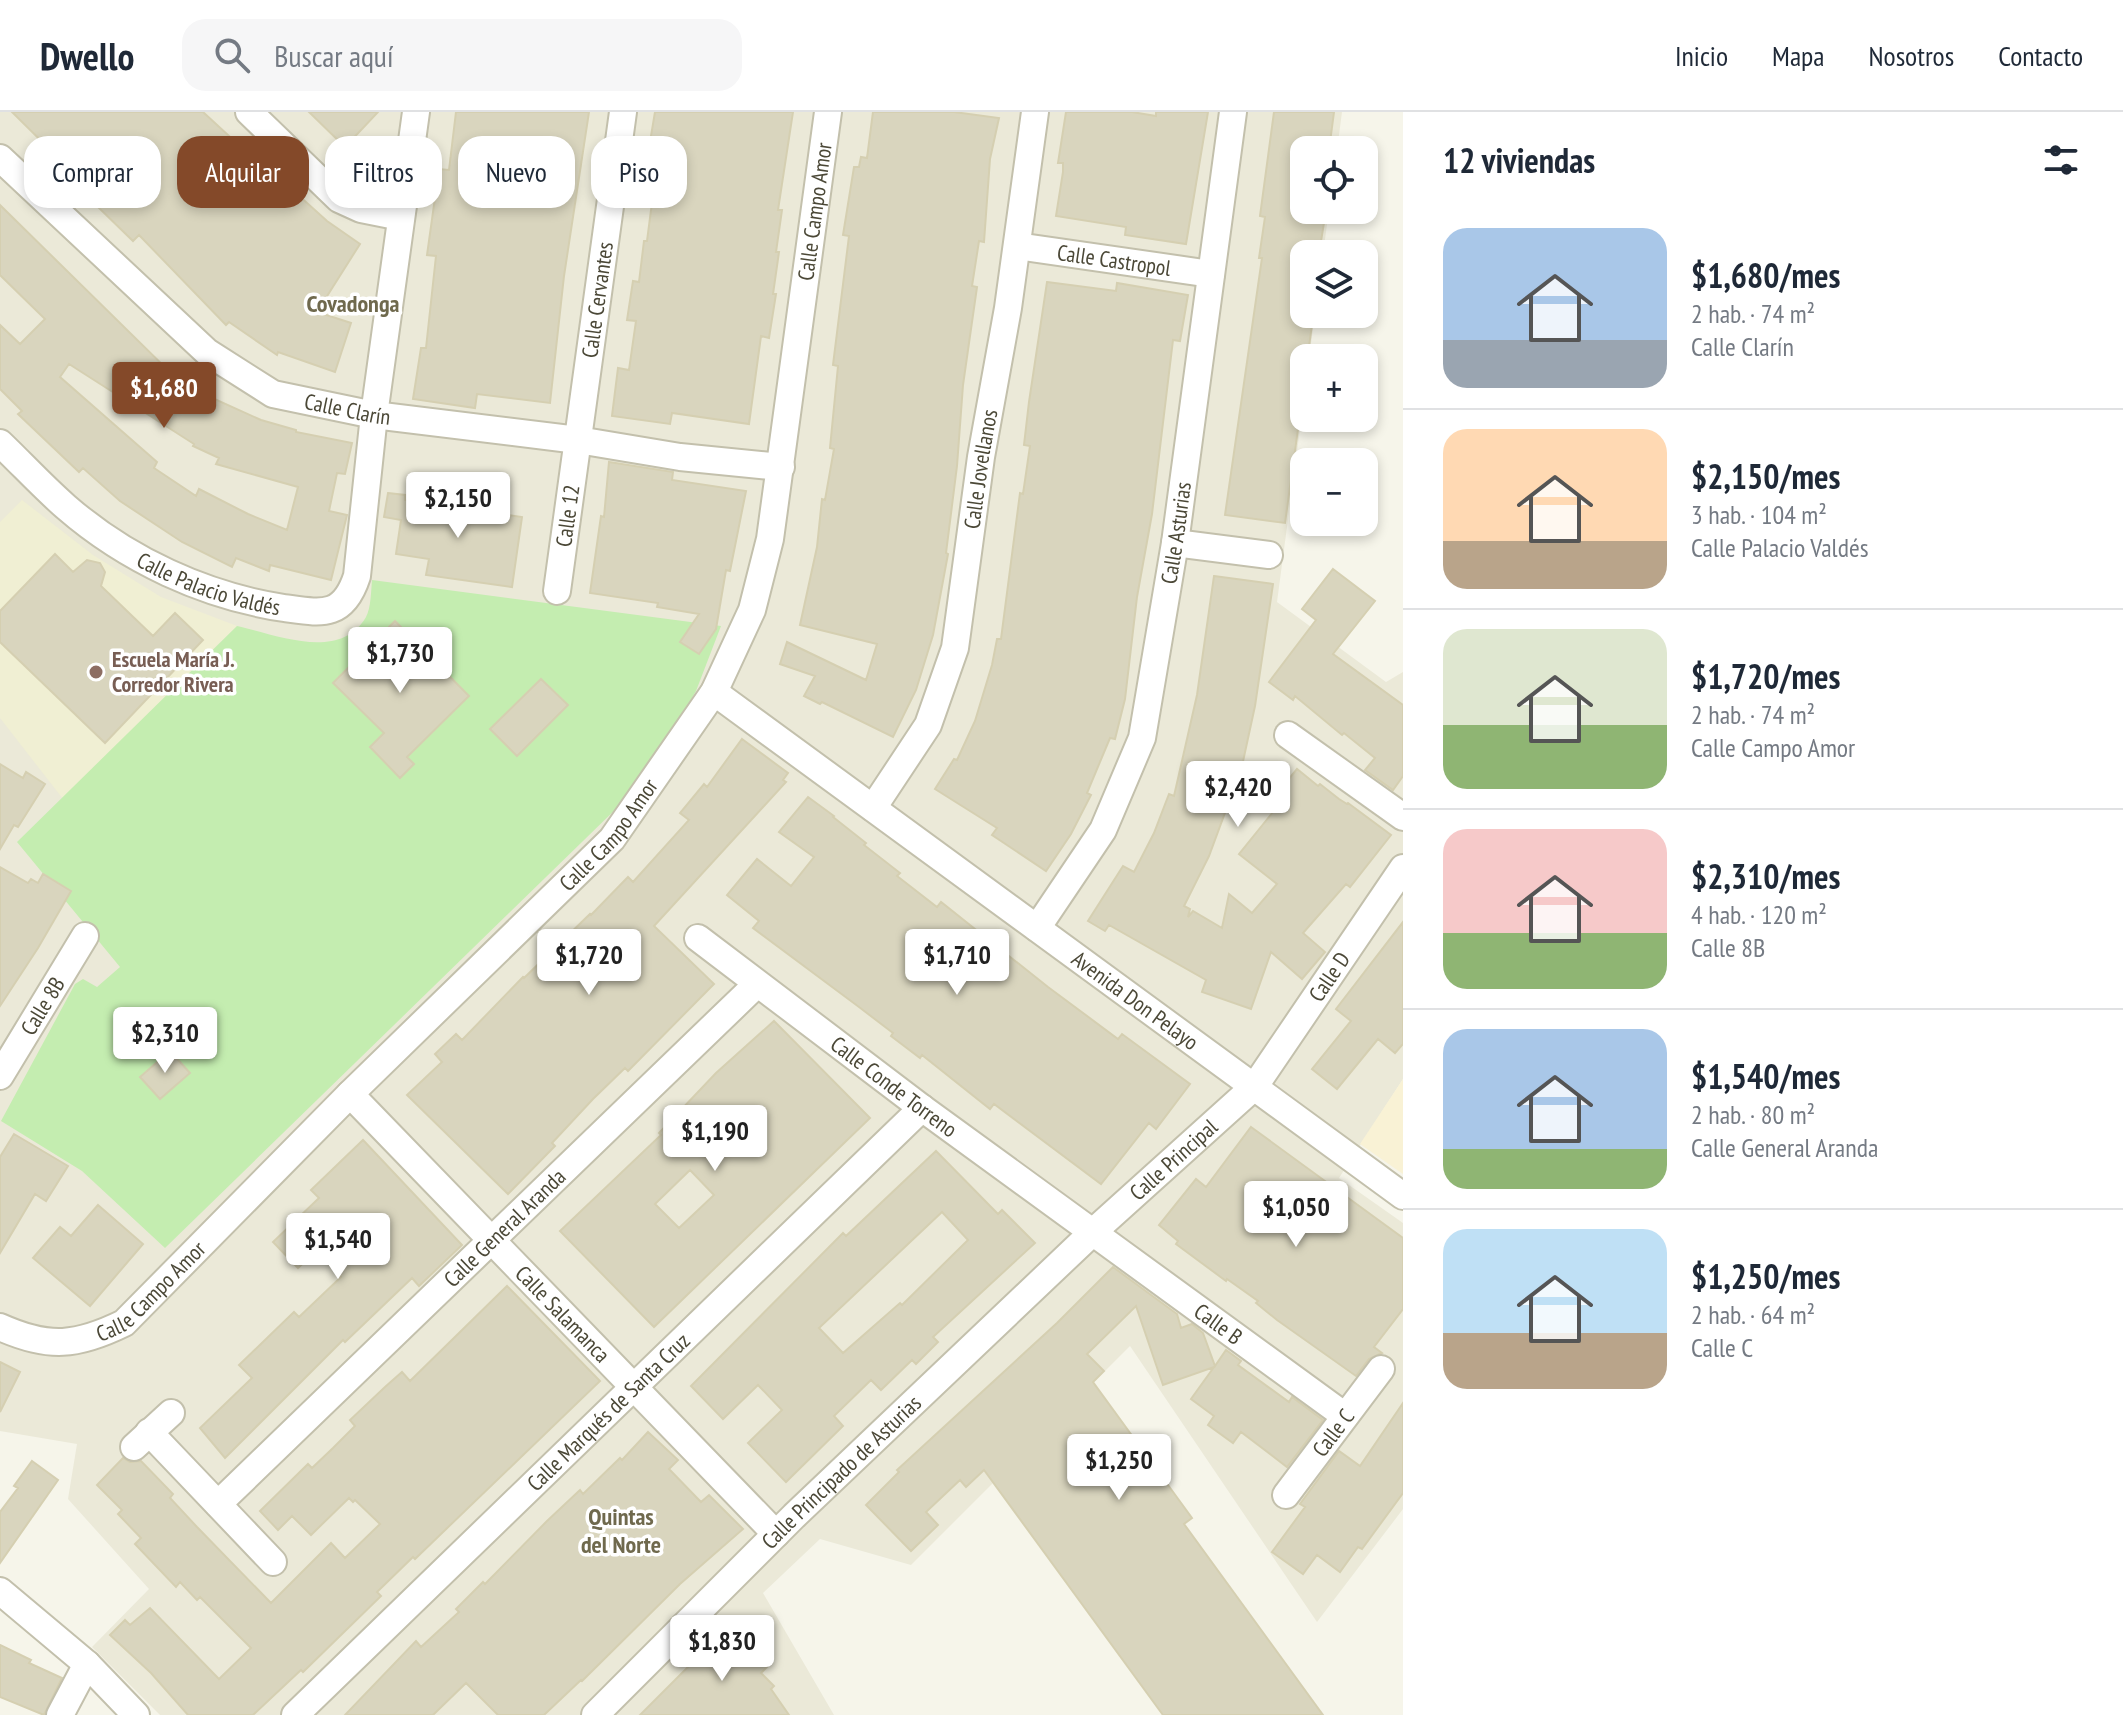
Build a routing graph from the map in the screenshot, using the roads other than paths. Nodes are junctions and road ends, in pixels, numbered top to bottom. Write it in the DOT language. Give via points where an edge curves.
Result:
graph roads {
  1 [pos="249,112"];
  2 [pos="416,112"];
  3 [pos="623,112"];
  4 [pos="828,112"];
  5 [pos="1035,112"];
  6 [pos="1233,112"];
  7 [pos="0,158"];
  8 [pos="401,217"];
  9 [pos="1017,246"];
  10 [pos="1211,274"];
  11 [pos="374,415"];
  12 [pos="578,440"];
  13 [pos="0,443"];
  14 [pos="781,467"];
  15 [pos="1175,543"];
  16 [pos="1269,555"];
  17 [pos="557,591"];
  18 [pos="714,692"];
  19 [pos="1288,735"];
  20 [pos="873,808"];
  21 [pos="1403,817"];
  22 [pos="1403,868"];
  23 [pos="1037,928"];
  24 [pos="85,936"];
  25 [pos="698,938"];
  26 [pos="757,984"];
  27 [pos="0,1076"];
  28 [pos="1255,1086"];
  29 [pos="350,1094"];
  30 [pos="922,1108"];
  31 [pos="1403,1196"];
  32 [pos="1093,1232"];
  33 [pos="491,1240"];
  34 [pos="0,1327"];
  35 [pos="1381,1369"];
  36 [pos="634,1387"];
  37 [pos="171,1413"];
  38 [pos="1345,1416"];
  39 [pos="1286,1495"];
  40 [pos="218,1504"];
  41 [pos="776,1534"];
  42 [pos="273,1562"];
  43 [pos="0,1591"];
  44 [pos="87,1664"];
  45 [pos="60,1715"];
  46 [pos="136,1715"];
  47 [pos="295,1715"];
  48 [pos="595,1715"];
  1 -- 8 [label="street" via="339,199"];
  2 -- 8 [label="street, Calle Palacio Valdés"];
  3 -- 12 [label="street, Calle Cervantes"];
  4 -- 14 [label="street, Calle Campo Amor"];
  5 -- 9 [label="street, Calle Jovellanos"];
  6 -- 10 [label="street, Calle Asturias"];
  7 -- 11 [label="street, Calle Clarín" via="207,352 273,394"];
  8 -- 11 [label="street, Calle Palacio Valdés"];
  9 -- 10 [label="street, Calle Castropol"];
  9 -- 20 [label="street, Calle Jovellanos" via="955,648 928,725"];
  10 -- 15 [label="street, Calle Asturias"];
  11 -- 12 [label="street, Calle Clarín"];
  11 -- 13 [label="street, Calle Palacio Valdés" via="357,576 345,600 322,613 246,602 184,581 131,553 68,508"];
  12 -- 14 [label="street, Calle Clarín"];
  12 -- 17 [label="street, Calle 12"];
  14 -- 18 [label="street, Calle Campo Amor" via="752,610"];
  15 -- 16 [label="street"];
  15 -- 23 [label="street, Calle Asturias" via="1142,738 1103,830"];
  18 -- 20 [label="street, Avenida Don Pelayo"];
  18 -- 29 [label="street, Calle Campo Amor" via="612,839"];
  19 -- 21 [label="street"];
  20 -- 23 [label="street, Avenida Don Pelayo"];
  22 -- 28 [label="street, Calle D"];
  23 -- 28 [label="street, Avenida Don Pelayo"];
  24 -- 27 [label="street, Calle 8B"];
  25 -- 26 [label="street, Calle Conde Torreno"];
  26 -- 30 [label="street, Calle Conde Torreno"];
  26 -- 33 [label="street, Calle General Aranda"];
  28 -- 31 [label="street, Avenida Don Pelayo"];
  28 -- 32 [label="street, Calle Principal"];
  29 -- 33 [label="street, Calle Salamanca"];
  29 -- 34 [label="street, Calle Campo Amor" via="124,1323 91,1339 54,1343"];
  30 -- 32 [label="street, Calle Conde Torreno"];
  30 -- 36 [label="street, Calle Marqués de Santa Cruz"];
  32 -- 38 [label="street, Calle B"];
  32 -- 41 [label="street, Calle Principado de Asturias"];
  33 -- 36 [label="street, Calle Salamanca"];
  33 -- 40 [label="street, Calle General Aranda"];
  35 -- 38 [label="street, Calle C"];
  36 -- 41 [label="street, Calle Salamanca"];
  36 -- 47 [label="street, Calle Marqués de Santa Cruz"];
  37 -- 40 [label="street" via="142,1439"];
  38 -- 39 [label="street, Calle C"];
  40 -- 42 [label="street"];
  41 -- 48 [label="street, Calle Principado de Asturias"];
  43 -- 44 [label="street"];
  44 -- 45 [label="street"];
  44 -- 46 [label="street"];
}
